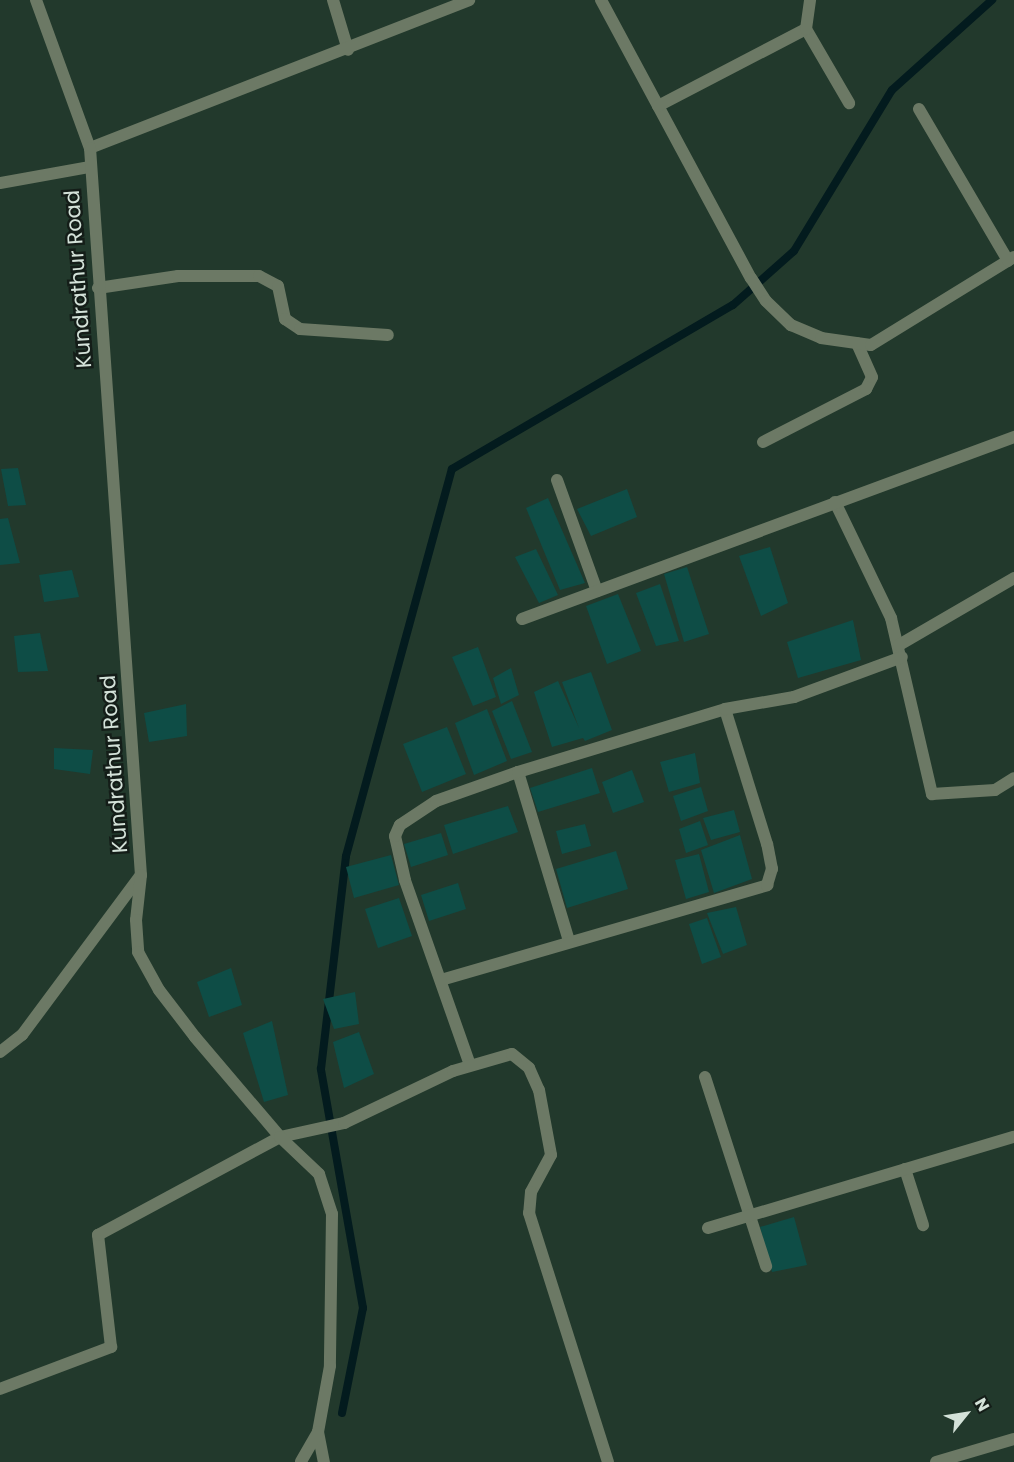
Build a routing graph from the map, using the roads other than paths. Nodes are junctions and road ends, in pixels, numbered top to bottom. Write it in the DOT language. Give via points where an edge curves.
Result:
graph roads {
  1 [pos="36,0"];
  2 [pos="333,0"];
  3 [pos="470,0"];
  4 [pos="601,0"];
  5 [pos="810,0"];
  6 [pos="806,28"];
  7 [pos="348,50"];
  8 [pos="849,103"];
  9 [pos="658,106"];
  10 [pos="919,109"];
  11 [pos="90,148"];
  12 [pos="89,167"];
  13 [pos="0,183"];
  14 [pos="1011,259"];
  15 [pos="98,288"];
  16 [pos="388,335"];
  17 [pos="857,343"];
  18 [pos="1014,437"];
  19 [pos="763,442"];
  20 [pos="557,480"];
  21 [pos="835,502"];
  22 [pos="1014,578"];
  23 [pos="597,591"];
  24 [pos="522,620"];
  25 [pos="900,651"];
  26 [pos="725,709"];
  27 [pos="518,772"];
  28 [pos="1014,778"];
  29 [pos="141,875"];
  30 [pos="569,941"];
  31 [pos="441,980"];
  32 [pos="0,1052"];
  33 [pos="470,1065"];
  34 [pos="705,1077"];
  35 [pos="280,1137"];
  36 [pos="1014,1137"];
  37 [pos="905,1169"];
  38 [pos="749,1215"];
  39 [pos="923,1225"];
  40 [pos="708,1228"];
  41 [pos="766,1266"];
  42 [pos="0,1389"];
  43 [pos="318,1432"];
  44 [pos="1014,1439"];
  45 [pos="301,1462"];
  46 [pos="324,1462"];
  47 [pos="608,1462"];
  48 [pos="936,1462"];
  1 -- 11 [label="street, Kundrathur Road"];
  2 -- 7 [label="street"];
  3 -- 7 [label="street"];
  4 -- 9 [label="street"];
  5 -- 6 [label="street"];
  6 -- 8 [label="street"];
  6 -- 9 [label="street"];
  7 -- 11 [label="street"];
  9 -- 17 [label="street" via="766,301 790,325 821,338"];
  10 -- 14 [label="street"];
  11 -- 12 [label="street, Kundrathur Road"];
  12 -- 13 [label="street"];
  12 -- 15 [label="street, Kundrathur Road"];
  14 -- 17 [label="street" via="871,345"];
  15 -- 16 [label="street" via="178,276 259,276 278,286 289,324 313,331"];
  15 -- 29 [label="street, Kundrathur Road"];
  17 -- 19 [label="street" via="872,377 866,389"];
  18 -- 21 [label="street"];
  20 -- 23 [label="street"];
  21 -- 23 [label="street"];
  21 -- 25 [label="street" via="891,618"];
  22 -- 25 [label="street"];
  23 -- 24 [label="street"];
  25 -- 26 [label="street" via="794,697"];
  25 -- 28 [label="street" via="932,794 995,790"];
  26 -- 27 [label="street"];
  26 -- 30 [label="street" via="767,844 771,878 756,889"];
  27 -- 30 [label="street"];
  27 -- 31 [label="street" via="436,801 400,825 395,836 405,880"];
  29 -- 32 [label="street" via="22,1035"];
  29 -- 35 [label="street, Kundrathur Road" via="136,920 138,952 159,990 188,1028"];
  30 -- 31 [label="street"];
  31 -- 33 [label="street"];
  33 -- 35 [label="street" via="344,1123"];
  33 -- 47 [label="street" via="512,1053 529,1068 538,1090 551,1155 531,1192 529,1213"];
  34 -- 38 [label="street"];
  35 -- 42 [label="street" via="98,1235 111,1347"];
  35 -- 43 [label="street, Kundrathur Road" via="319,1174 332,1214 330,1366"];
  36 -- 37 [label="street"];
  37 -- 38 [label="street"];
  37 -- 39 [label="street"];
  38 -- 40 [label="street"];
  38 -- 41 [label="street"];
  43 -- 45 [label="street, Kundrathur Road"];
  43 -- 46 [label="street"];
  44 -- 48 [label="street"];
}
